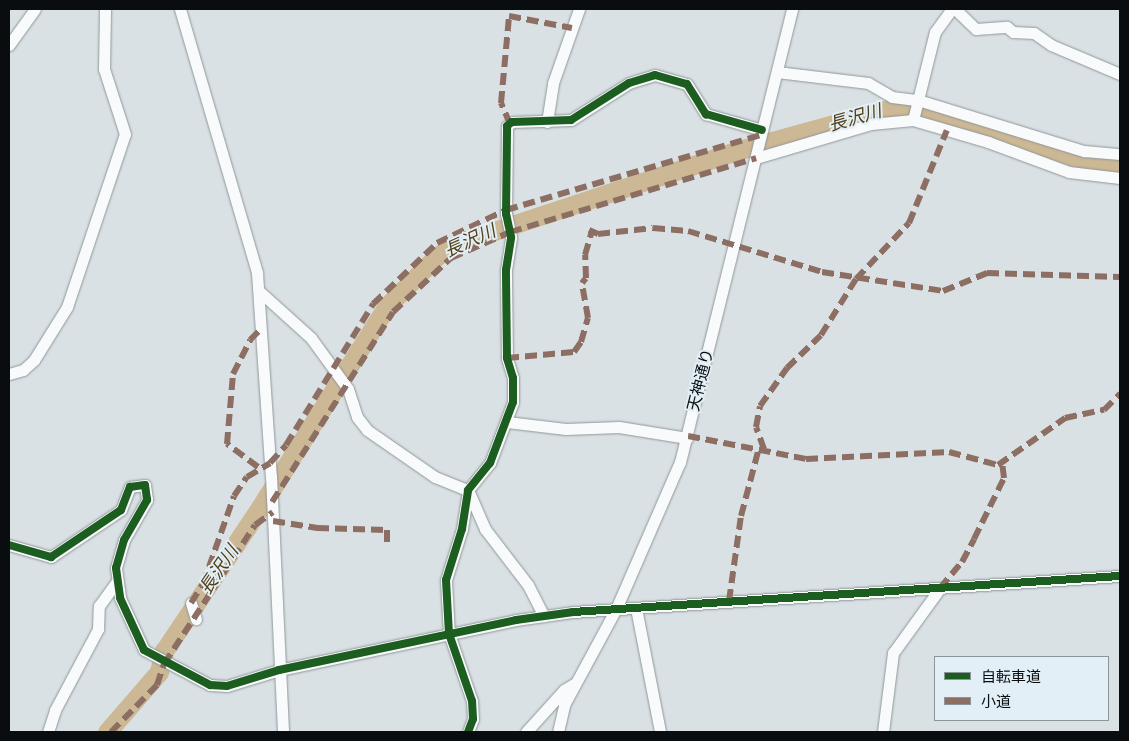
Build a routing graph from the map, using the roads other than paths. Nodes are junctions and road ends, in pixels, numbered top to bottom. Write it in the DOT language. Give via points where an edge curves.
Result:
graph roads {
  1 [pos="35,9"];
  2 [pos="105,9"];
  3 [pos="180,9"];
  4 [pos="579,9"];
  5 [pos="792,9"];
  6 [pos="954,9"];
  7 [pos="9,45"];
  8 [pos="777,72"];
  9 [pos="1120,74"];
  10 [pos="918,101"];
  11 [pos="913,120"];
  12 [pos="547,122"];
  13 [pos="762,133"];
  14 [pos="1120,154"];
  15 [pos="756,158"];
  16 [pos="1120,178"];
  17 [pos="259,290"];
  18 [pos="9,374"];
  19 [pos="507,422"];
  20 [pos="687,438"];
  21 [pos="468,490"];
  22 [pos="9,545"];
  23 [pos="1120,576"];
  24 [pos="116,583"];
  25 [pos="940,588"];
  26 [pos="191,603"];
  27 [pos="636,608"];
  28 [pos="616,609"];
  29 [pos="544,616"];
  30 [pos="196,619"];
  31 [pos="449,634"];
  32 [pos="279,670"];
  33 [pos="575,684"];
  34 [pos="48,732"];
  35 [pos="283,732"];
  36 [pos="468,732"];
  37 [pos="526,732"];
  38 [pos="558,732"];
  39 [pos="660,732"];
  40 [pos="883,732"];
  1 -- 7 [label="street"];
  2 -- 18 [label="street" via="104,69 125,134 67,307 34,360 23,370"];
  3 -- 17 [label="street" via="250,244"];
  4 -- 12 [label="street" via="553,83"];
  5 -- 8 [label="street, 天神通り"];
  6 -- 9 [label="street" via="976,29 1007,27 1013,32 1034,33 1051,45"];
  6 -- 10 [label="street" via="935,32"];
  8 -- 10 [label="street" via="868,83 892,97"];
  8 -- 13 [label="street, 天神通り"];
  10 -- 11 [label="street"];
  10 -- 14 [label="street" via="1084,151"];
  11 -- 15 [label="street" via="871,124"];
  11 -- 16 [label="street" via="988,142 1069,172"];
  12 -- 13 [label="street" via="571,120 629,83 655,75 686,84 706,114"];
  12 -- 19 [label="street" via="512,122 507,126 506,214 510,231 506,270 506,358 513,378 513,402"];
  13 -- 15 [label="street, 天神通り"];
  15 -- 20 [label="street, 天神通り"];
  17 -- 21 [label="street" via="289,314 336,372 357,417 367,430 435,477"];
  17 -- 32 [label="street"];
  19 -- 20 [label="street" via="566,429 619,427"];
  19 -- 21 [label="street" via="490,463"];
  20 -- 28 [label="street, 天神通り" via="664,506"];
  21 -- 29 [label="street" via="485,529 528,585"];
  21 -- 31 [label="street" via="462,529 448,565 445,601"];
  22 -- 24 [label="street" via="51,557 121,510 130,487 145,485 147,500 124,540"];
  23 -- 25 [label="street"];
  24 -- 32 [label="street" via="144,650 159,661 210,685 227,686"];
  24 -- 34 [label="street" via="99,606 98,629 55,710"];
  25 -- 27 [label="street"];
  25 -- 40 [label="street" via="893,653"];
  26 -- 30 [label="street"];
  27 -- 28 [label="street"];
  27 -- 39 [label="street"];
  28 -- 29 [label="street"];
  28 -- 33 [label="street, 天神通り"];
  29 -- 31 [label="street"];
  31 -- 32 [label="street"];
  31 -- 36 [label="street" via="472,701 473,719"];
  32 -- 35 [label="street"];
  33 -- 37 [label="street" via="564,690"];
  33 -- 38 [label="street, 天神通り" via="564,704"];
}
